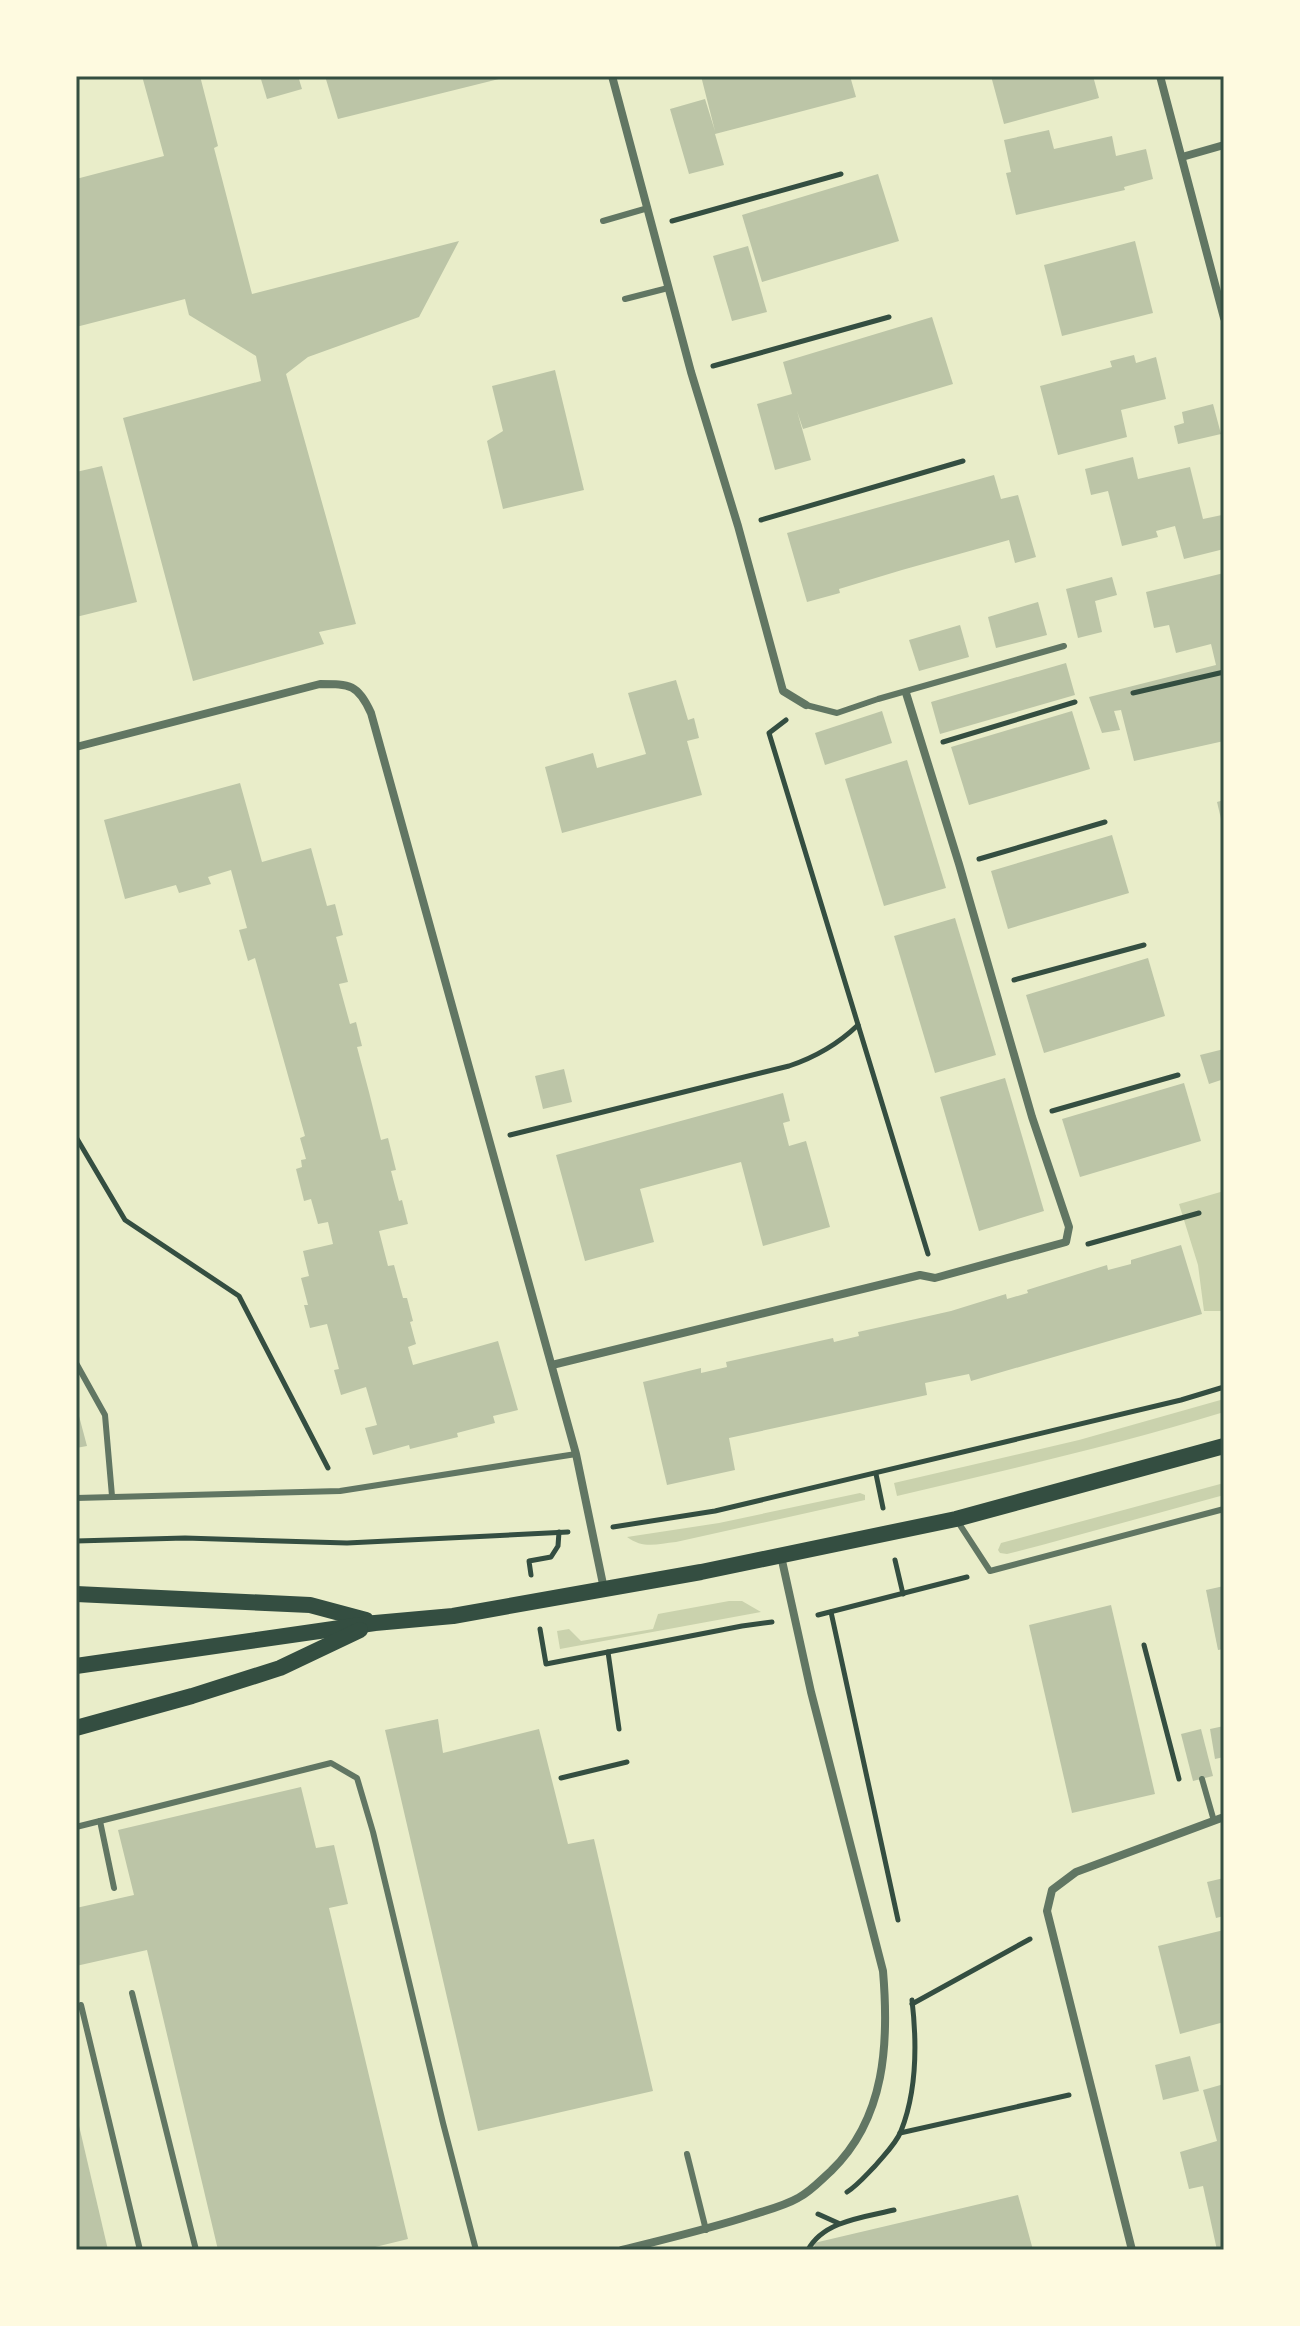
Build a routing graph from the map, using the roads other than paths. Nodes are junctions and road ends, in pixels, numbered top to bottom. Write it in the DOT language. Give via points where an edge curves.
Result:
graph roads {
  1 [pos="612,76"];
  2 [pos="1160,76"];
  3 [pos="1224,145"];
  4 [pos="1182,157"];
  5 [pos="648,208"];
  6 [pos="603,221"];
  7 [pos="668,288"];
  8 [pos="625,299"];
  9 [pos="1224,318"];
  10 [pos="1064,646"];
  11 [pos="906,693"];
  12 [pos="806,705"];
  13 [pos="76,747"];
  14 [pos="76,1363"];
  15 [pos="552,1365"];
  16 [pos="1224,1446"];
  17 [pos="576,1454"];
  18 [pos="112,1496"];
  19 [pos="76,1498"];
  20 [pos="1224,1509"];
  21 [pos="956,1519"];
  22 [pos="781,1556"];
  23 [pos="604,1589"];
  24 [pos="76,1594"];
  25 [pos="375,1623"];
  26 [pos="76,1666"];
  27 [pos="76,1728"];
  28 [pos="1202,1779"];
  29 [pos="1224,1817"];
  30 [pos="100,1821"];
  31 [pos="1214,1821"];
  32 [pos="76,1827"];
  33 [pos="114,1888"];
  34 [pos="132,1993"];
  35 [pos="81,2005"];
  36 [pos="687,2154"];
  37 [pos="706,2230"];
  38 [pos="140,2250"];
  39 [pos="196,2250"];
  40 [pos="476,2250"];
  41 [pos="622,2250"];
  42 [pos="1132,2250"];
  1 -- 5 [label="street"];
  2 -- 4 [label="street"];
  3 -- 4 [label="street"];
  4 -- 9 [label="street"];
  5 -- 6 [label="lane"];
  5 -- 7 [label="street"];
  7 -- 8 [label="lane"];
  7 -- 12 [label="street" via="783,691"];
  10 -- 11 [label="lane"];
  11 -- 12 [label="lane" via="837,713"];
  11 -- 15 [label="street" via="1069,1227 1066,1242 935,1278 920,1275"];
  13 -- 15 [label="street" via="320,684 344,684 362,694"];
  14 -- 18 [label="lane" via="105,1415"];
  15 -- 17 [label="street"];
  16 -- 21 [label="main road"];
  17 -- 18 [label="lane" via="340,1491"];
  17 -- 23 [label="street"];
  18 -- 19 [label="lane"];
  20 -- 21 [label="lane" via="990,1571"];
  21 -- 22 [label="main road"];
  22 -- 23 [label="main road"];
  22 -- 37 [label="street" via="883,1971 886,2043 871,2112 839,2163 799,2197"];
  23 -- 25 [label="main road" via="453,1616"];
  24 -- 25 [label="main road" via="310,1605"];
  25 -- 26 [label="main road"];
  25 -- 27 [label="main road" via="280,1668"];
  28 -- 31 [label="lane"];
  29 -- 31 [label="street"];
  30 -- 32 [label="lane"];
  30 -- 33 [label="lane"];
  30 -- 40 [label="lane" via="331,1763 357,1778"];
  31 -- 42 [label="street" via="1076,1872 1052,1890 1047,1911"];
  34 -- 39 [label="lane"];
  35 -- 38 [label="lane"];
  36 -- 37 [label="lane"];
  37 -- 41 [label="street"];
}
